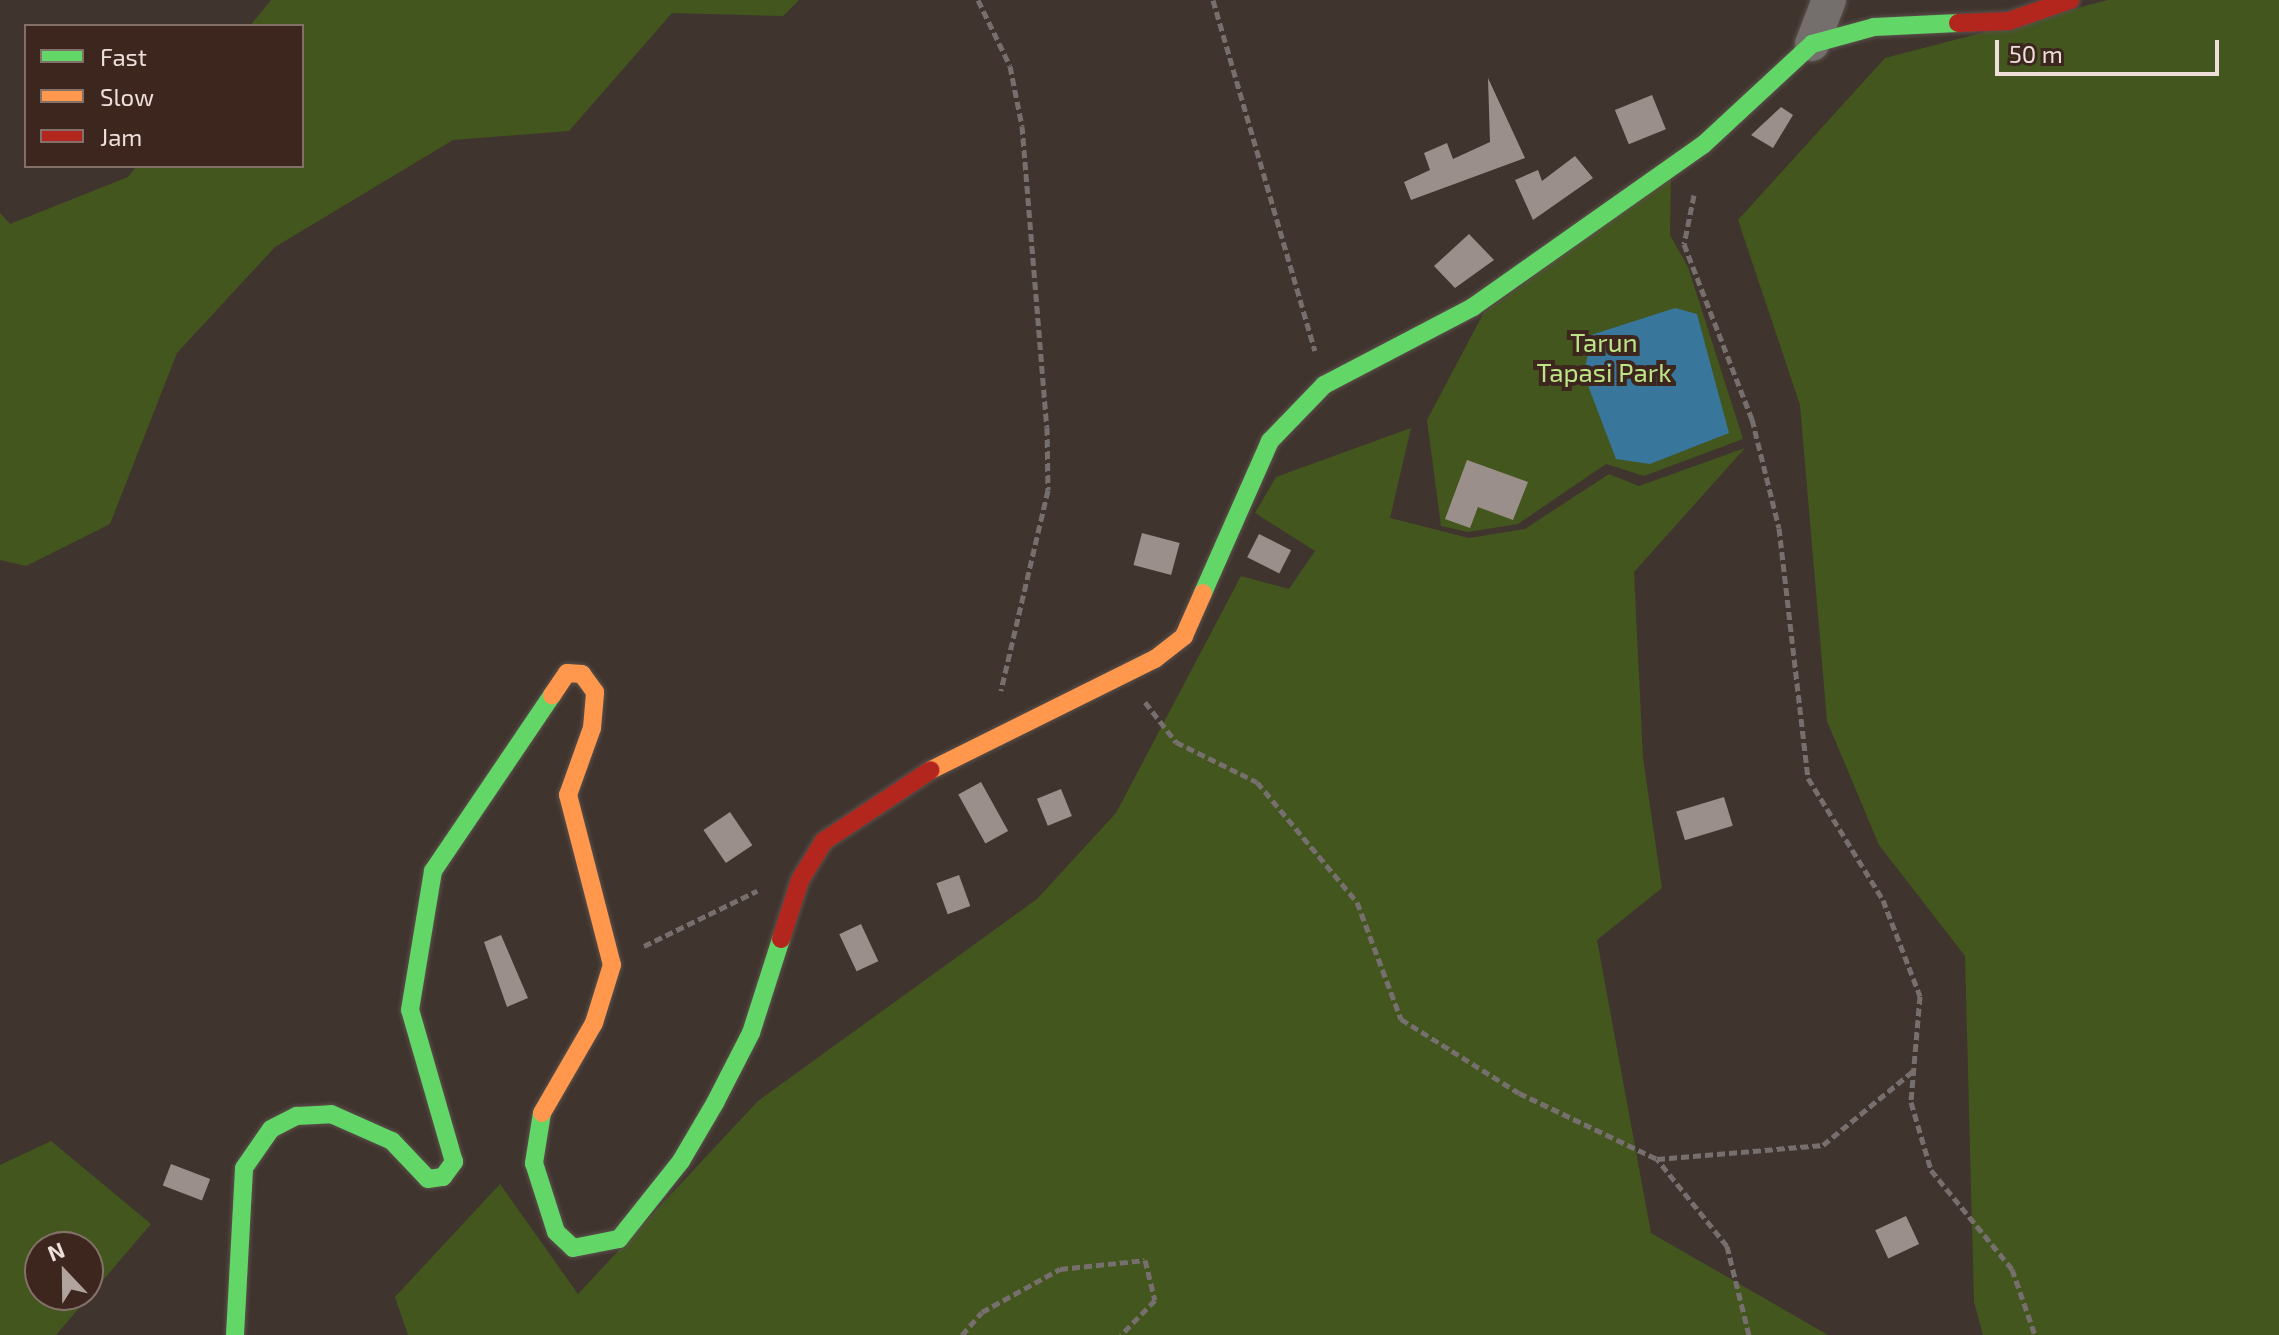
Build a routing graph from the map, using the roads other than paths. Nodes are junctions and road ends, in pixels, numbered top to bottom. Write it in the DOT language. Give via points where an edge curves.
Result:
graph roads {
  1 [pos="1829,0"];
  2 [pos="2070,0"];
  3 [pos="1812,44"];
  4 [pos="235,1335"];
  1 -- 3 [label="street"];
  2 -- 3 [label="main road" via="2009,21 1874,27"];
  3 -- 4 [label="main road" via="1703,145 1473,307 1324,385 1270,441 1184,636 1123,674 964,749 824,841 800,880 751,1033 681,1161 619,1239 573,1248 544,1213 534,1163 542,1113 594,1023 612,965 568,795 592,728 595,692 575,671 560,680 433,871 410,1010 454,1153 450,1171 428,1179 392,1141 331,1114 297,1116 271,1129 244,1168"];
}
